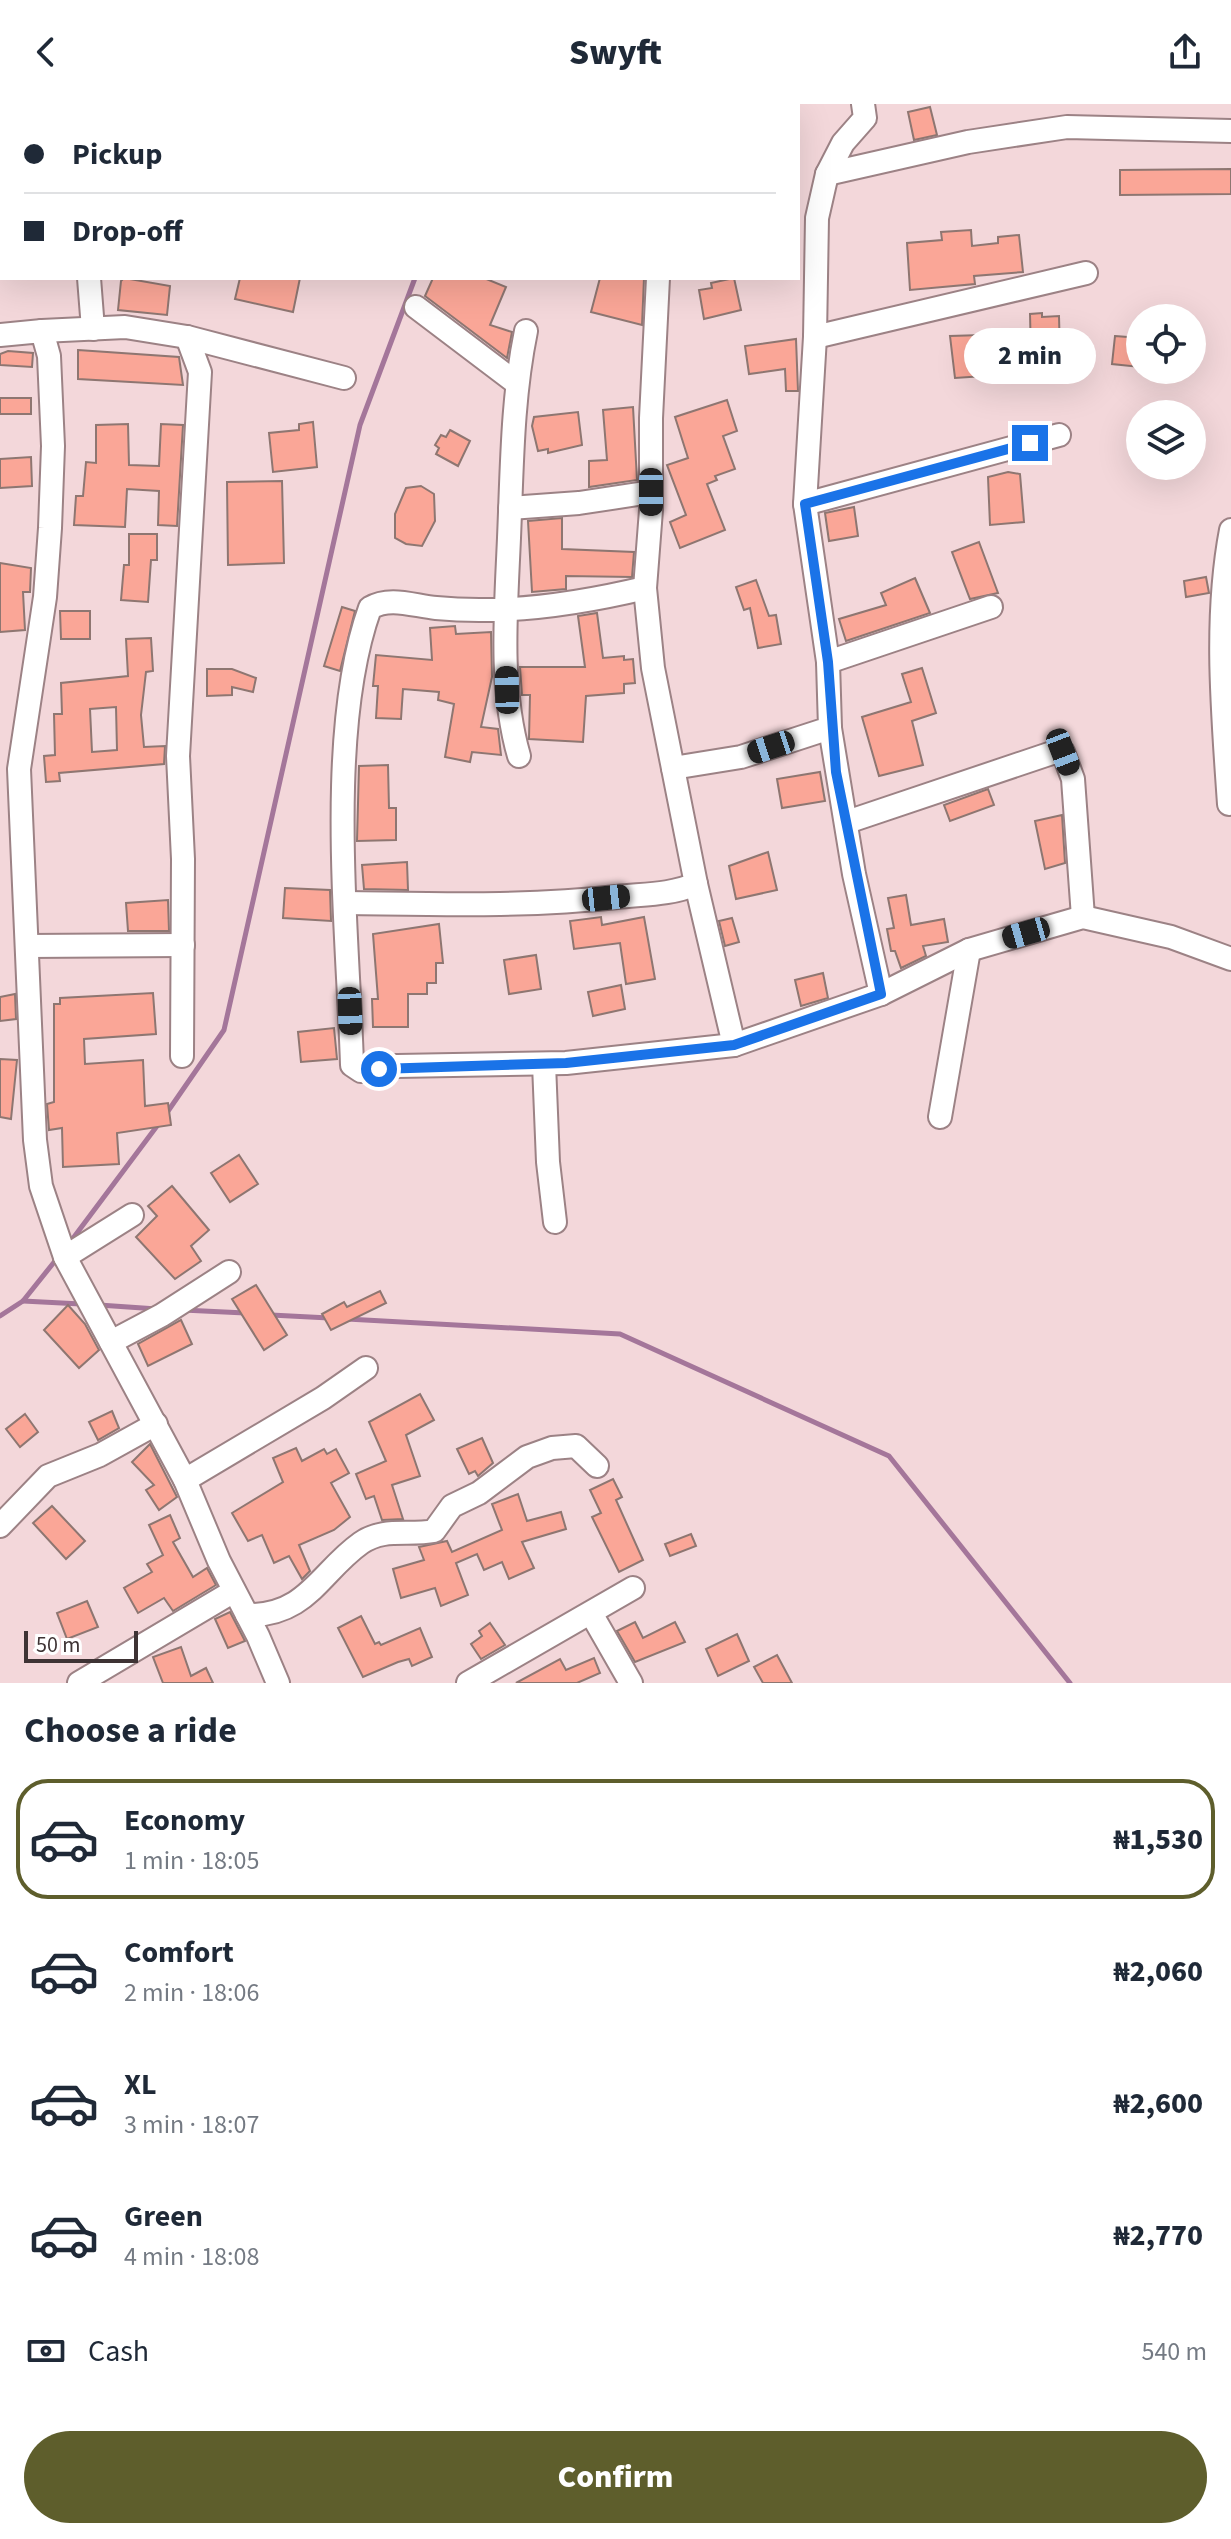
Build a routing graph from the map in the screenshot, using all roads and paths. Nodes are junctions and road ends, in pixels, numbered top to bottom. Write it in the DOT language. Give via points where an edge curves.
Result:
graph roads {
  1 [pos="863,104"];
  2 [pos="1231,131"];
  3 [pos="827,174"];
  4 [pos="1086,273"];
  5 [pos="89,280"];
  6 [pos="658,280"];
  7 [pos="416,307"];
  8 [pos="93,329"];
  9 [pos="42,331"];
  10 [pos="526,331"];
  11 [pos="0,335"];
  12 [pos="187,337"];
  13 [pos="815,337"];
  14 [pos="344,378"];
  15 [pos="515,382"];
  16 [pos="1059,435"];
  17 [pos="651,492"];
  18 [pos="805,504"];
  19 [pos="510,508"];
  20 [pos="1231,530"];
  21 [pos="645,588"];
  22 [pos="506,607"];
  23 [pos="991,607"];
  24 [pos="828,662"];
  25 [pos="1227,686"];
  26 [pos="830,728"];
  27 [pos="519,756"];
  28 [pos="673,768"];
  29 [pos="1229,804"];
  30 [pos="847,822"];
  31 [pos="696,884"];
  32 [pos="347,903"];
  33 [pos="1083,917"];
  34 [pos="183,945"];
  35 [pos="27,946"];
  36 [pos="969,950"];
  37 [pos="1231,959"];
  38 [pos="881,994"];
  39 [pos="734,1045"];
  40 [pos="182,1056"];
  41 [pos="544,1064"];
  42 [pos="940,1117"];
  43 [pos="132,1215"];
  44 [pos="555,1222"];
  45 [pos="65,1257"];
  46 [pos="229,1272"];
  47 [pos="111,1342"];
  48 [pos="366,1368"];
  49 [pos="156,1424"];
  50 [pos="597,1466"];
  51 [pos="185,1480"];
  52 [pos="0,1526"];
  53 [pos="633,1588"];
  54 [pos="234,1591"];
  55 [pos="247,1615"];
  56 [pos="592,1615"];
  57 [pos="79,1683"];
  58 [pos="278,1683"];
  59 [pos="468,1683"];
  60 [pos="631,1683"];
  1 -- 3 [label="street" via="865,118 843,143"];
  2 -- 3 [label="street" via="1067,127 968,142"];
  3 -- 13 [label="street" via="817,218"];
  4 -- 13 [label="street"];
  5 -- 8 [label="street"];
  6 -- 17 [label="street"];
  7 -- 15 [label="street"];
  8 -- 9 [label="street"];
  8 -- 12 [label="street" via="125,327"];
  9 -- 11 [label="street"];
  9 -- 35 [label="street" via="49,356 53,446 45,597 19,769"];
  10 -- 15 [label="street"];
  12 -- 14 [label="street"];
  12 -- 34 [label="street" via="200,372 178,756"];
  13 -- 18 [label="street"];
  15 -- 19 [label="street"];
  16 -- 18 [label="street"];
  17 -- 19 [label="street"];
  17 -- 21 [label="street"];
  18 -- 24 [label="street"];
  19 -- 22 [label="street"];
  20 -- 25 [label="street" via="1224,569"];
  21 -- 22 [label="street" via="577,603"];
  21 -- 28 [label="street" via="653,668"];
  22 -- 27 [label="street" via="508,718"];
  22 -- 32 [label="street" via="438,608 381,601 370,608 352,684 348,730"];
  23 -- 24 [label="street"];
  24 -- 26 [label="street"];
  25 -- 29 [label="street"];
  26 -- 28 [label="street" via="741,757"];
  26 -- 30 [label="street"];
  28 -- 31 [label="street"];
  30 -- 33 [label="street" via="1063,752 1073,779"];
  30 -- 38 [label="street"];
  31 -- 32 [label="street" via="657,894 544,903"];
  31 -- 39 [label="street"];
  32 -- 41 [label="street" via="352,1065 361,1071"];
  33 -- 36 [label="street"];
  33 -- 37 [label="street" via="1171,937"];
  34 -- 35 [label="street"];
  34 -- 40 [label="street"];
  35 -- 45 [label="street" via="35,1140 41,1186"];
  36 -- 38 [label="street"];
  36 -- 42 [label="street"];
  38 -- 39 [label="street"];
  39 -- 41 [label="street"];
  41 -- 44 [label="street"];
  43 -- 45 [label="street"];
  45 -- 47 [label="street"];
  46 -- 47 [label="street"];
  47 -- 49 [label="street"];
  48 -- 51 [label="street"];
  49 -- 51 [label="street"];
  49 -- 52 [label="street" via="48,1476"];
  50 -- 55 [label="street" via="576,1446 527,1457 452,1506 434,1531 386,1531 362,1543 322,1584 292,1605"];
  51 -- 54 [label="street"];
  53 -- 56 [label="street"];
  54 -- 55 [label="street"];
  54 -- 57 [label="street"];
  55 -- 58 [label="street"];
  56 -- 59 [label="street"];
  56 -- 60 [label="street"];
}
